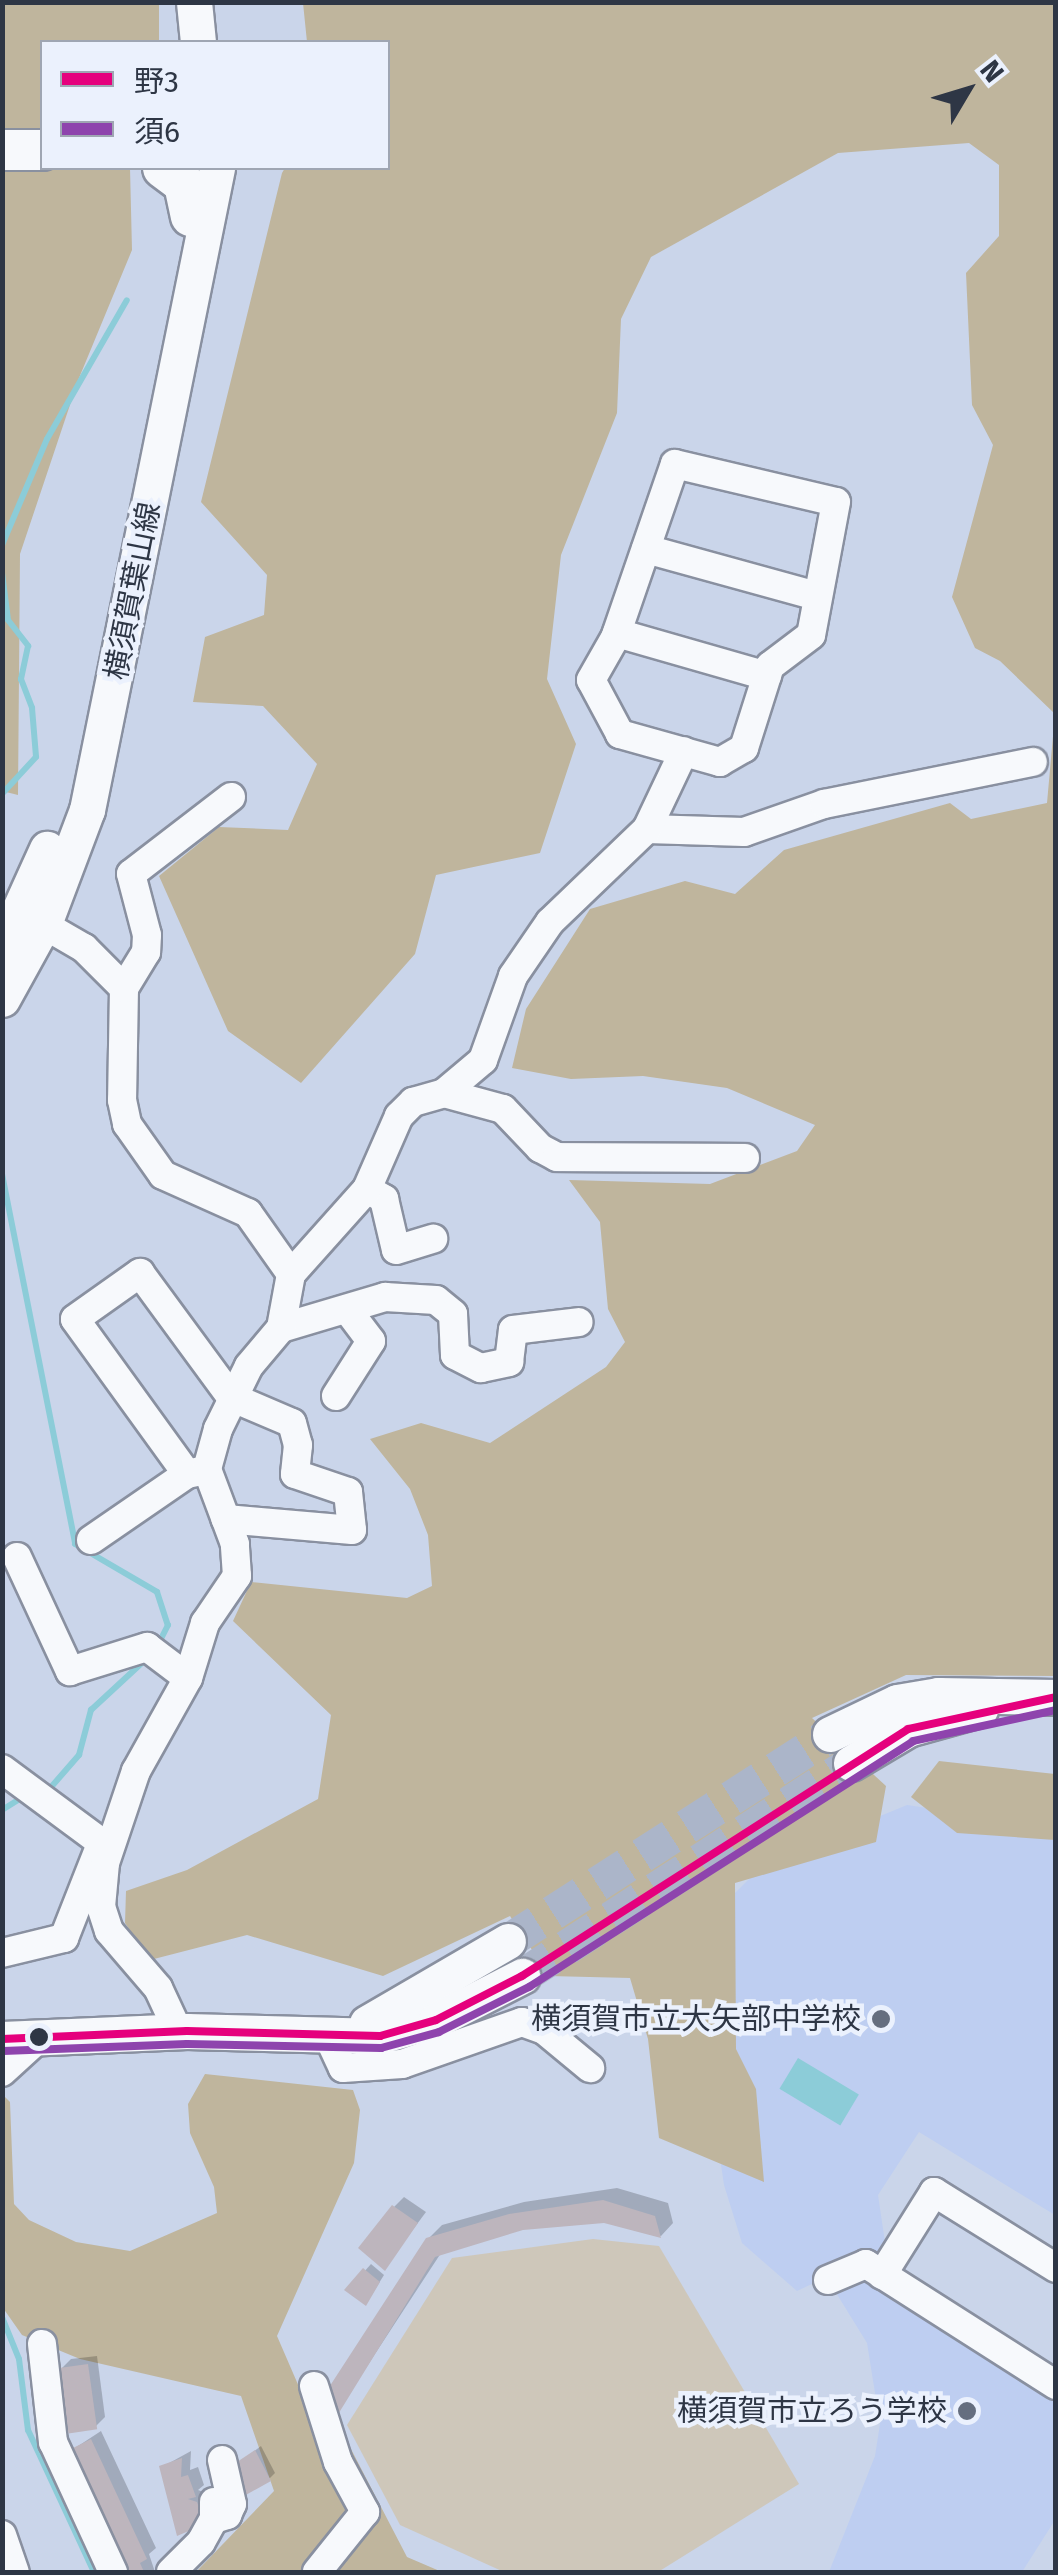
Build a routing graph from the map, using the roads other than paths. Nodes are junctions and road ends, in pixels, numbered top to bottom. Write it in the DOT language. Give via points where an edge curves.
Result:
graph roads {
  1 [pos="194,2"];
  2 [pos="216,2"];
  3 [pos="198,40"];
  4 [pos="219,40"];
  5 [pos="40,131"];
  6 [pos="2,132"];
  7 [pos="2,150"];
  8 [pos="40,150"];
  9 [pos="166,170"];
  10 [pos="196,170"];
  11 [pos="217,170"];
  12 [pos="191,216"];
  13 [pos="646,549"];
  14 [pos="817,596"];
  15 [pos="617,633"];
  16 [pos="767,676"];
  17 [pos="684,751"];
  18 [pos="1033,762"];
  19 [pos="231,797"];
  20 [pos="648,828"];
  21 [pos="23,917"];
  22 [pos="2,948"];
  23 [pos="124,988"];
  24 [pos="2,999"];
  25 [pos="444,1093"];
  26 [pos="745,1158"];
  27 [pos="367,1189"];
  28 [pos="433,1239"];
  29 [pos="291,1274"];
  30 [pos="348,1309"];
  31 [pos="580,1322"];
  32 [pos="281,1328"];
  33 [pos="336,1396"];
  34 [pos="232,1397"];
  35 [pos="197,1471"];
  36 [pos="225,1519"];
  37 [pos="91,1540"];
  38 [pos="17,1558"];
  39 [pos="188,1678"];
  40 [pos="1056,1697"];
  41 [pos="902,1716"];
  42 [pos="830,1734"];
  43 [pos="851,1763"];
  44 [pos="6,1779"];
  45 [pos="107,1842"];
  46 [pos="508,1941"];
  47 [pos="2,1953"];
  48 [pos="522,1976"];
  49 [pos="2,2017"];
  50 [pos="178,2031"];
  51 [pos="81,2033"];
  52 [pos="328,2036"];
  53 [pos="19,2040"];
  54 [pos="590,2068"];
  55 [pos="2,2072"];
  56 [pos="1056,2268"];
  57 [pos="882,2275"];
  58 [pos="828,2280"];
  59 [pos="42,2344"];
  60 [pos="1056,2385"];
  61 [pos="314,2386"];
  62 [pos="222,2460"];
  63 [pos="2,2535"];
  64 [pos="15,2572"];
  65 [pos="113,2572"];
  66 [pos="171,2572"];
  67 [pos="317,2572"];
  1 -- 3 [label="main road"];
  2 -- 4 [label="main road"];
  5 -- 6 [label="highway"];
  7 -- 8 [label="highway"];
  9 -- 12 [label="highway" via="184,184"];
  10 -- 12 [label="main road, 横須賀葉山線"];
  11 -- 21 [label="main road, 横須賀葉山線" via="87,810"];
  12 -- 21 [label="main road, 横須賀葉山線" via="91,700 64,804"];
  13 -- 14 [label="street"];
  13 -- 14 [label="street" via="676,464 836,502"];
  13 -- 15 [label="street"];
  14 -- 16 [label="street" via="811,634 770,666"];
  15 -- 16 [label="street"];
  15 -- 17 [label="street" via="591,680 620,734"];
  16 -- 17 [label="street" via="744,748 720,762"];
  17 -- 20 [label="street"];
  18 -- 20 [label="street" via="824,804 744,832"];
  19 -- 23 [label="street" via="131,874 148,935 146,952"];
  20 -- 25 [label="street" via="550,922 513,976 483,1060"];
  21 -- 22 [label="main road, 横須賀葉山線"];
  21 -- 23 [label="street"];
  21 -- 24 [label="main road, 横須賀葉山線"];
  23 -- 29 [label="street" via="122,1100 136,1140 179,1187 248,1213"];
  25 -- 26 [label="street" via="503,1109 540,1148 557,1156"];
  25 -- 27 [label="street" via="413,1102 399,1116"];
  27 -- 28 [label="street" via="384,1199 396,1250"];
  27 -- 29 [label="street"];
  29 -- 32 [label="street"];
  30 -- 31 [label="street" via="385,1297 436,1300 453,1314 455,1355 480,1368 509,1362 513,1330"];
  30 -- 32 [label="street"];
  30 -- 33 [label="street" via="372,1341"];
  32 -- 34 [label="street"];
  34 -- 35 [label="street"];
  34 -- 35 [label="street" via="140,1273 75,1319"];
  34 -- 36 [label="street" via="292,1422 295,1474 348,1492 352,1530"];
  35 -- 36 [label="street"];
  35 -- 37 [label="street"];
  36 -- 39 [label="street" via="240,1561 238,1576 205,1623"];
  38 -- 39 [label="street" via="70,1671 146,1647"];
  39 -- 45 [label="street" via="136,1771"];
  40 -- 41 [label="main road" via="938,1696"];
  41 -- 42 [label="main road"];
  41 -- 43 [label="main road"];
  44 -- 45 [label="street"];
  45 -- 47 [label="street" via="64,1938"];
  45 -- 50 [label="street" via="101,1907 109,1930 158,1988"];
  46 -- 52 [label="main road" via="374,2021"];
  48 -- 52 [label="main road" via="436,2020 380,2036"];
  49 -- 51 [label="main road"];
  50 -- 51 [label="main road"];
  50 -- 52 [label="main road"];
  51 -- 53 [label="main road"];
  52 -- 54 [label="street" via="342,2068 382,2065 522,2022 544,2030"];
  53 -- 55 [label="street"];
  56 -- 57 [label="street" via="934,2192"];
  57 -- 58 [label="street" via="866,2264"];
  57 -- 60 [label="street"];
  59 -- 65 [label="street" via="53,2442"];
  61 -- 67 [label="street" via="338,2462 364,2512"];
  62 -- 66 [label="street" via="232,2504 227,2515 214,2511"];
  63 -- 64 [label="street"];
}
